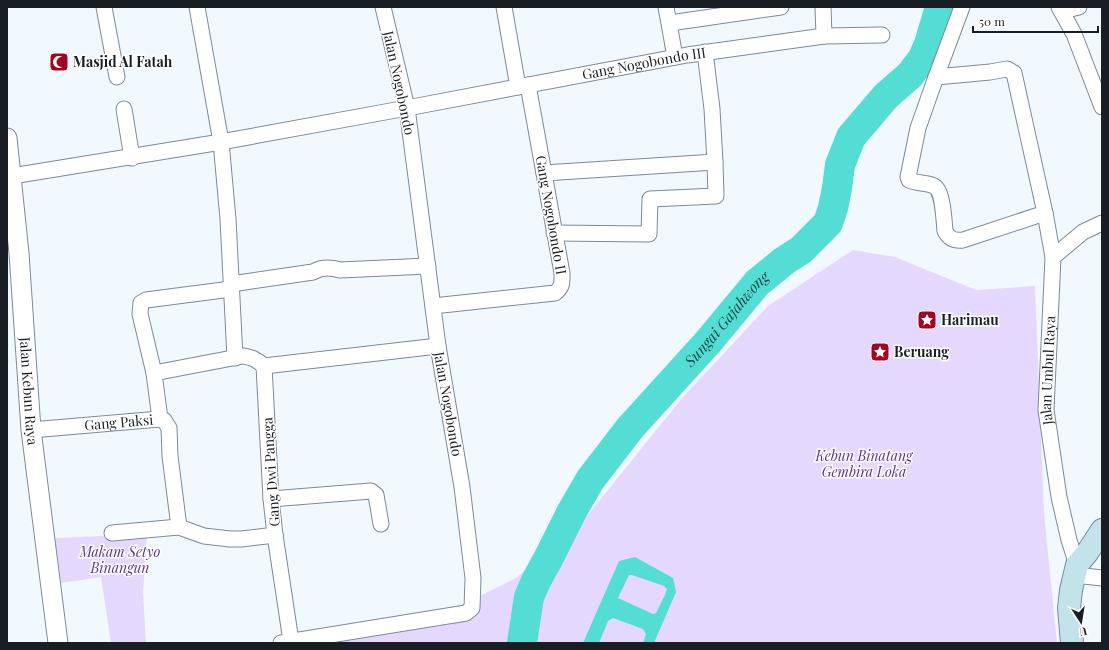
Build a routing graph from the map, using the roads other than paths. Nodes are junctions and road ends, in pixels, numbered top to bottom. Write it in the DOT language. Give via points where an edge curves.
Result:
graph roads {
  1 [pos="104,7"];
  2 [pos="197,7"];
  3 [pos="383,7"];
  4 [pos="504,7"];
  5 [pos="666,7"];
  6 [pos="781,7"];
  7 [pos="823,7"];
  8 [pos="962,7"];
  9 [pos="1079,7"];
  10 [pos="1061,9"];
  11 [pos="670,23"];
  12 [pos="882,35"];
  13 [pos="824,36"];
  14 [pos="705,52"];
  15 [pos="675,57"];
  16 [pos="117,76"];
  17 [pos="936,77"];
  18 [pos="523,86"];
  19 [pos="1102,105"];
  20 [pos="407,108"];
  21 [pos="124,109"];
  22 [pos="7,138"];
  23 [pos="222,142"];
  24 [pos="132,158"];
  25 [pos="715,162"];
  26 [pos="544,173"];
  27 [pos="12,176"];
  28 [pos="1045,213"];
  29 [pos="1102,223"];
  30 [pos="554,233"];
  31 [pos="1053,257"];
  32 [pos="428,266"];
  33 [pos="231,286"];
  34 [pos="433,306"];
  35 [pos="438,346"];
  36 [pos="235,358"];
  37 [pos="264,366"];
  38 [pos="154,373"];
  39 [pos="160,419"];
  40 [pos="30,430"];
  41 [pos="271,499"];
  42 [pos="381,524"];
  43 [pos="178,528"];
  44 [pos="1102,530"];
  45 [pos="112,533"];
  46 [pos="275,535"];
  47 [pos="1076,570"];
  48 [pos="1102,578"];
  49 [pos="286,642"];
  50 [pos="58,643"];
  51 [pos="1072,643"];
  1 -- 16 [label="street"];
  2 -- 23 [label="street"];
  3 -- 20 [label="street, Jalan Nogobondo"];
  4 -- 18 [label="street, Gang Nogobondo II"];
  5 -- 11 [label="street"];
  6 -- 11 [label="street"];
  7 -- 13 [label="street"];
  8 -- 17 [label="street"];
  9 -- 10 [label="street"];
  10 -- 19 [label="street" via="1074,34"];
  11 -- 15 [label="street"];
  12 -- 13 [label="street, Gang Nogobondo III"];
  13 -- 14 [label="street, Gang Nogobondo III"];
  14 -- 15 [label="street, Gang Nogobondo III"];
  14 -- 25 [label="street"];
  15 -- 18 [label="street, Gang Nogobondo III"];
  17 -- 28 [label="street, Jalan Umbul Raya" via="1007,69 1014,73"];
  17 -- 28 [label="street" via="918,128 908,177 916,183 933,186 939,192 947,236 952,240 963,240"];
  18 -- 20 [label="street, Gang Nogobondo III"];
  18 -- 26 [label="street, Gang Nogobondo II"];
  20 -- 23 [label="street, Gang Nogobondo III"];
  20 -- 32 [label="street, Jalan Nogobondo"];
  21 -- 24 [label="street"];
  22 -- 27 [label="street, Jalan Kebun Raya"];
  23 -- 24 [label="street, Gang Nogobondo III"];
  23 -- 33 [label="street"];
  24 -- 27 [label="street, Gang Nogobondo III"];
  25 -- 26 [label="street"];
  25 -- 30 [label="street" via="716,196 650,199 649,234"];
  26 -- 30 [label="street, Gang Nogobondo II"];
  27 -- 40 [label="street, Jalan Kebun Raya" via="24,314"];
  28 -- 31 [label="street, Jalan Umbul Raya"];
  29 -- 31 [label="street" via="1084,232"];
  30 -- 34 [label="street, Gang Nogobondo II" via="562,280 560,289 555,293"];
  31 -- 47 [label="street, Jalan Umbul Raya" via="1046,410 1059,497"];
  32 -- 33 [label="street" via="318,269"];
  32 -- 34 [label="street, Jalan Nogobondo"];
  33 -- 36 [label="street"];
  33 -- 38 [label="street, Gang Paksi" via="142,302 140,314"];
  34 -- 35 [label="street, Jalan Nogobondo"];
  35 -- 37 [label="street"];
  35 -- 49 [label="street, Jalan Nogobondo" via="462,487 473,578 472,608 466,613"];
  36 -- 37 [label="street" via="250,357"];
  36 -- 38 [label="street"];
  37 -- 41 [label="street, Gang Dwi Pangga"];
  38 -- 39 [label="street, Gang Paksi"];
  39 -- 40 [label="street, Gang Paksi"];
  39 -- 43 [label="street" via="164,420 169,428"];
  40 -- 50 [label="street, Jalan Kebun Raya"];
  41 -- 42 [label="street" via="371,491 376,495"];
  41 -- 46 [label="street, Gang Dwi Pangga"];
  43 -- 45 [label="street"];
  43 -- 46 [label="street, Gang Dwi Pangga" via="204,536 230,539"];
  44 -- 47 [label="main road"];
  46 -- 49 [label="street"];
  47 -- 48 [label="street"];
  47 -- 51 [label="main road" via="1069,608"];
}
